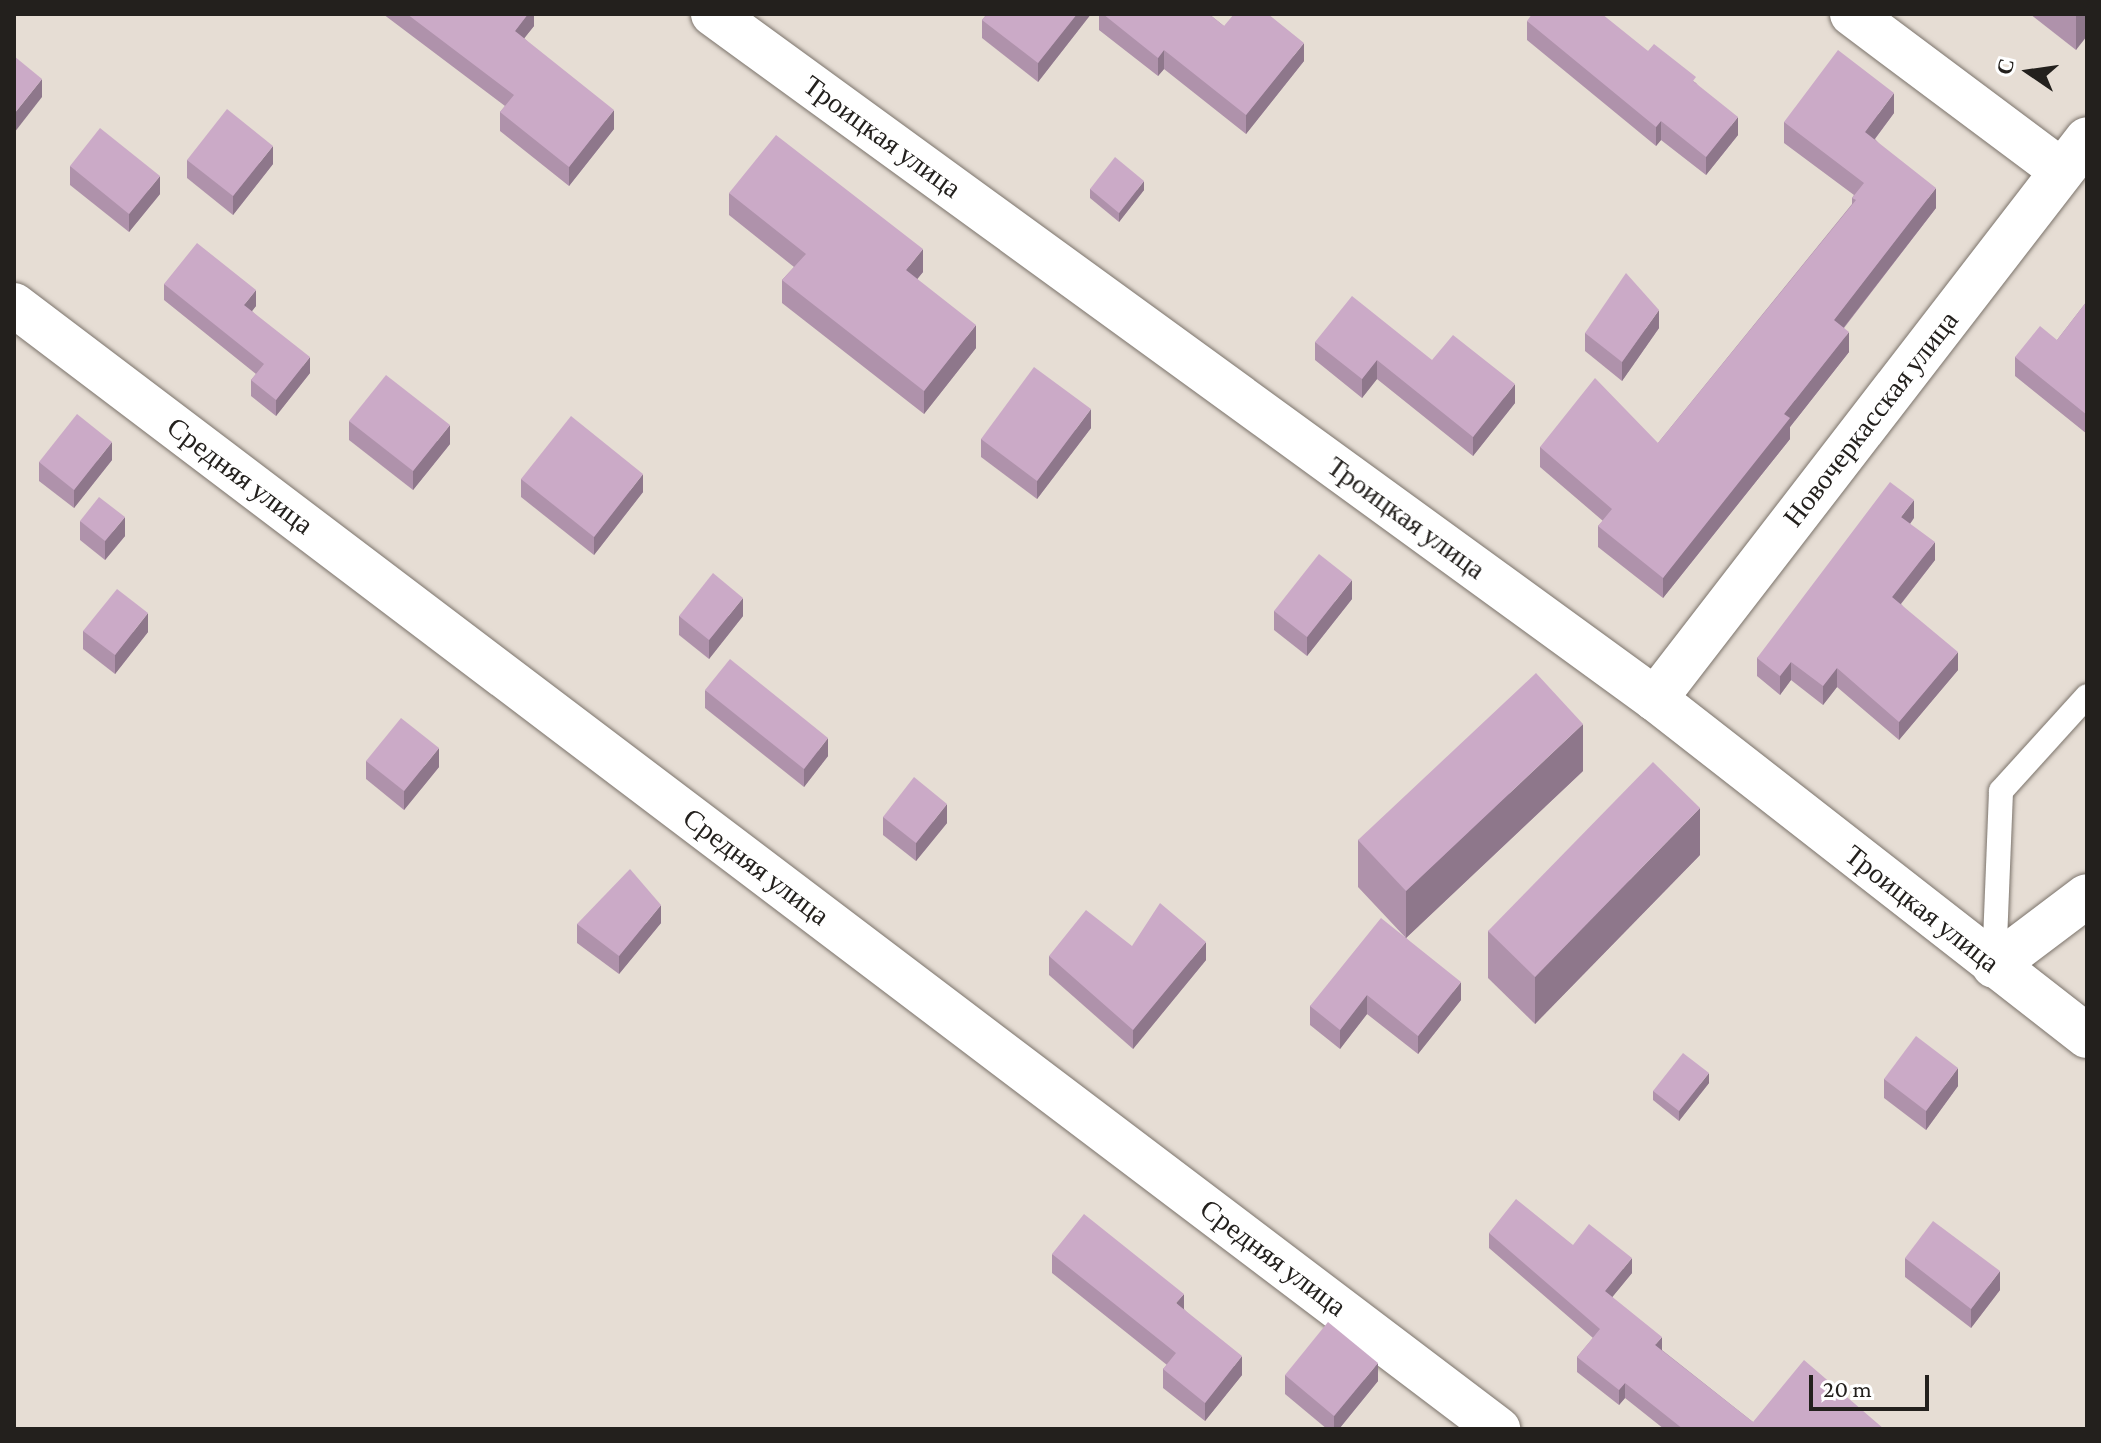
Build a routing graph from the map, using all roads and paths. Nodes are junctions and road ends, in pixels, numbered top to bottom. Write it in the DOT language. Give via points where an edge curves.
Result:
graph roads {
  1 [pos="713,14"];
  2 [pos="1852,14"];
  3 [pos="2075,155"];
  4 [pos="14,305"];
  5 [pos="2087,696"];
  6 [pos="1655,699"];
  7 [pos="2087,896"];
  8 [pos="1994,966"];
  9 [pos="2087,1036"];
  10 [pos="1498,1429"];
  1 -- 6 [label="street, Троицкая улица"];
  2 -- 3 [label="street"];
  3 -- 6 [label="street, Новочеркасская улица"];
  4 -- 10 [label="street, Средняя улица"];
  5 -- 8 [label="lane" via="2001,791"];
  6 -- 8 [label="street, Троицкая улица"];
  7 -- 8 [label="street"];
  8 -- 9 [label="street, Троицкая улица"];
}
